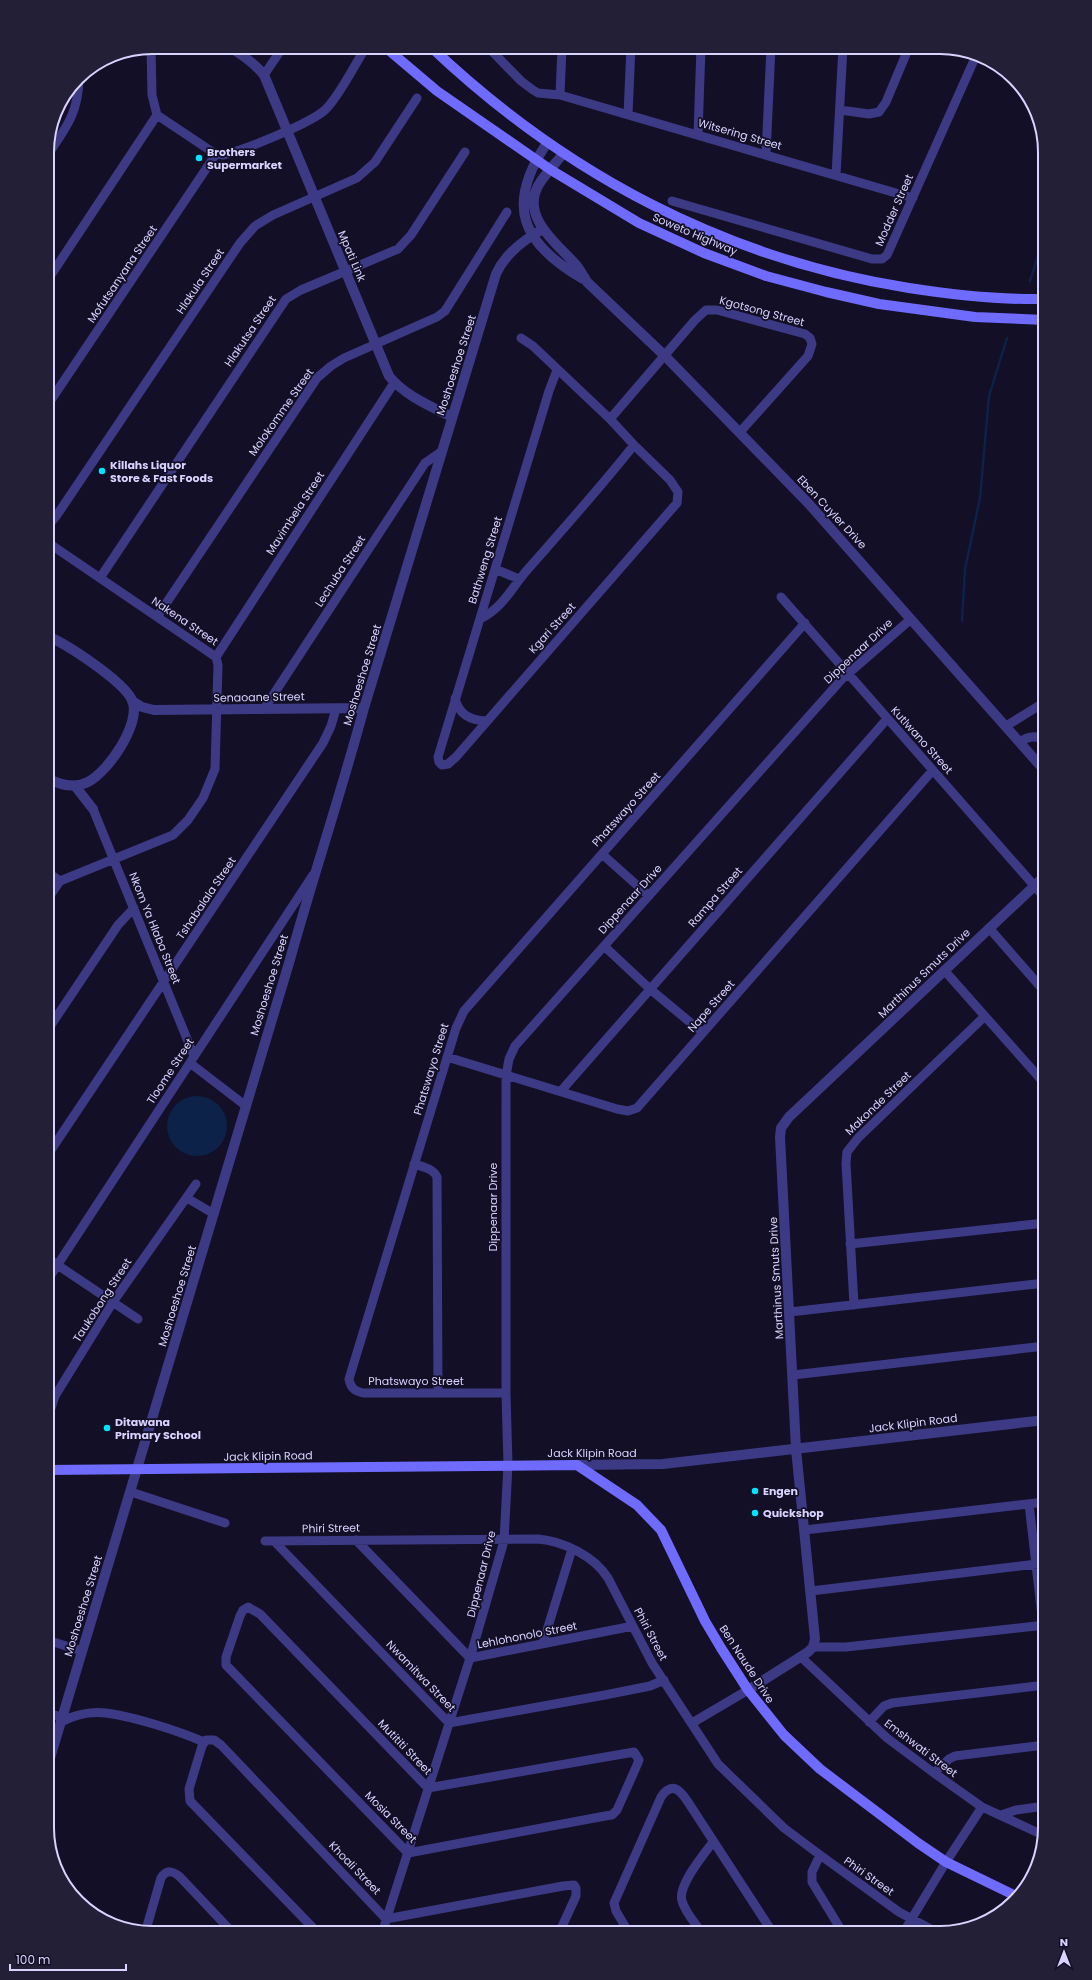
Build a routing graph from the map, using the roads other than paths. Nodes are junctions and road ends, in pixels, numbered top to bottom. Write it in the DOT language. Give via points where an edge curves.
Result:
graph roads {
  1 [pos="151,54"];
  2 [pos="242,54"];
  3 [pos="278,54"];
  4 [pos="361,54"];
  5 [pos="393,54"];
  6 [pos="439,54"];
  7 [pos="495,54"];
  8 [pos="562,54"];
  9 [pos="631,54"];
  10 [pos="701,54"];
  11 [pos="771,54"];
  12 [pos="843,54"];
  13 [pos="906,54"];
  14 [pos="974,60"];
  15 [pos="264,76"];
  16 [pos="79,87"];
  17 [pos="560,95"];
  18 [pos="416,98"];
  19 [pos="840,110"];
  20 [pos="628,114"];
  21 [pos="156,115"];
  22 [pos="287,130"];
  23 [pos="698,134"];
  24 [pos="547,143"];
  25 [pos="54,144"];
  26 [pos="465,152"];
  27 [pos="216,154"];
  28 [pos="562,154"];
  29 [pos="766,154"];
  30 [pos="536,160"];
  31 [pos="551,170"];
  32 [pos="836,175"];
  33 [pos="314,197"];
  34 [pos="913,198"];
  35 [pos="672,201"];
  36 [pos="507,212"];
  37 [pos="543,229"];
  38 [pos="532,235"];
  39 [pos="54,270"];
  40 [pos="345,272"];
  41 [pos="587,282"];
  42 [pos="1038,299"];
  43 [pos="1038,320"];
  44 [pos="521,338"];
  45 [pos="376,345"];
  46 [pos="665,356"];
  47 [pos="557,370"];
  48 [pos="394,383"];
  49 [pos="54,396"];
  50 [pos="452,416"];
  51 [pos="610,419"];
  52 [pos="740,432"];
  53 [pos="634,445"];
  54 [pos="441,452"];
  55 [pos="54,519"];
  56 [pos="54,547"];
  57 [pos="495,569"];
  58 [pos="100,578"];
  59 [pos="520,579"];
  60 [pos="781,597"];
  61 [pos="157,617"];
  62 [pos="480,619"];
  63 [pos="911,619"];
  64 [pos="805,623"];
  65 [pos="54,640"];
  66 [pos="216,656"];
  67 [pos="849,673"];
  68 [pos="455,698"];
  69 [pos="132,701"];
  70 [pos="1038,706"];
  71 [pos="336,708"];
  72 [pos="364,708"];
  73 [pos="264,709"];
  74 [pos="154,710"];
  75 [pos="218,710"];
  76 [pos="133,719"];
  77 [pos="887,719"];
  78 [pos="486,721"];
  79 [pos="1006,726"];
  80 [pos="1038,737"];
  81 [pos="1020,742"];
  82 [pos="438,757"];
  83 [pos="1038,763"];
  84 [pos="933,770"];
  85 [pos="92,780"];
  86 [pos="54,781"];
  87 [pos="75,786"];
  88 [pos="93,809"];
  89 [pos="602,854"];
  90 [pos="114,860"];
  91 [pos="314,874"];
  92 [pos="54,877"];
  93 [pos="60,881"];
  94 [pos="1038,882"];
  95 [pos="1034,886"];
  96 [pos="54,890"];
  97 [pos="1038,890"];
  98 [pos="649,896"];
  99 [pos="134,908"];
  100 [pos="989,928"];
  101 [pos="604,946"];
  102 [pos="944,970"];
  103 [pos="164,982"];
  104 [pos="1038,984"];
  105 [pos="650,990"];
  106 [pos="985,1016"];
  107 [pos="54,1021"];
  108 [pos="703,1033"];
  109 [pos="447,1057"];
  110 [pos="192,1059"];
  111 [pos="506,1076"];
  112 [pos="1038,1076"];
  113 [pos="561,1091"];
  114 [pos="246,1106"];
  115 [pos="54,1145"];
  116 [pos="414,1164"];
  117 [pos="196,1184"];
  118 [pos="187,1198"];
  119 [pos="214,1214"];
  120 [pos="1038,1224"];
  121 [pos="850,1244"];
  122 [pos="54,1263"];
  123 [pos="57,1265"];
  124 [pos="54,1270"];
  125 [pos="1038,1284"];
  126 [pos="113,1302"];
  127 [pos="854,1305"];
  128 [pos="790,1312"];
  129 [pos="138,1319"];
  130 [pos="1038,1347"];
  131 [pos="793,1375"];
  132 [pos="438,1392"];
  133 [pos="506,1393"];
  134 [pos="54,1399"];
  135 [pos="1038,1421"];
  136 [pos="796,1448"];
  137 [pos="576,1465"];
  138 [pos="508,1466"];
  139 [pos="54,1470"];
  140 [pos="138,1470"];
  141 [pos="131,1492"];
  142 [pos="1038,1503"];
  143 [pos="1030,1504"];
  144 [pos="225,1523"];
  145 [pos="805,1530"];
  146 [pos="356,1540"];
  147 [pos="270,1541"];
  148 [pos="504,1541"];
  149 [pos="572,1550"];
  150 [pos="1038,1552"];
  151 [pos="1038,1564"];
  152 [pos="811,1591"];
  153 [pos="240,1616"];
  154 [pos="633,1626"];
  155 [pos="1038,1626"];
  156 [pos="54,1642"];
  157 [pos="543,1644"];
  158 [pos="813,1647"];
  159 [pos="82,1651"];
  160 [pos="801,1657"];
  161 [pos="470,1658"];
  162 [pos="664,1680"];
  163 [pos="1038,1686"];
  164 [pos="748,1690"];
  165 [pos="54,1716"];
  166 [pos="62,1719"];
  167 [pos="869,1722"];
  168 [pos="449,1723"];
  169 [pos="692,1723"];
  170 [pos="204,1742"];
  171 [pos="54,1745"];
  172 [pos="1038,1746"];
  173 [pos="637,1765"];
  174 [pos="934,1773"];
  175 [pos="428,1788"];
  176 [pos="982,1807"];
  177 [pos="1038,1807"];
  178 [pos="1001,1815"];
  179 [pos="1038,1832"];
  180 [pos="713,1842"];
  181 [pos="408,1853"];
  182 [pos="820,1856"];
  183 [pos="946,1862"];
  184 [pos="1012,1894"];
  185 [pos="386,1919"];
  186 [pos="911,1920"];
  187 [pos="148,1926"];
  188 [pos="226,1926"];
  189 [pos="311,1926"];
  190 [pos="384,1926"];
  191 [pos="562,1926"];
  192 [pos="625,1926"];
  193 [pos="697,1926"];
  194 [pos="768,1926"];
  195 [pos="839,1926"];
  196 [pos="907,1926"];
  197 [pos="923,1926"];
  1 -- 21 [label="street" via="152,95"];
  2 -- 15 [label="street, Mpati Link" via="256,65"];
  3 -- 15 [label="street"];
  4 -- 22 [label="street" via="326,108 320,114"];
  5 -- 30 [label="main road, Soweto Highway" via="437,91"];
  6 -- 24 [label="main road, Soweto Highway" via="472,85"];
  7 -- 17 [label="street, Witsering Street" via="521,82 533,90 538,93"];
  8 -- 17 [label="street"];
  9 -- 20 [label="street"];
  10 -- 23 [label="street"];
  11 -- 29 [label="street"];
  12 -- 19 [label="street"];
  13 -- 19 [label="street" via="886,102 879,112 869,114"];
  14 -- 34 [label="street, Modder Street"];
  15 -- 22 [label="street, Mpati Link"];
  16 -- 25 [label="street" via="74,112"];
  17 -- 20 [label="street, Witsering Street"];
  18 -- 33 [label="street, Hlakula Street" via="367,171"];
  19 -- 32 [label="street"];
  20 -- 23 [label="street, Witsering Street"];
  21 -- 27 [label="street"];
  21 -- 39 [label="street"];
  22 -- 27 [label="street" via="237,151"];
  22 -- 33 [label="street, Mpati Link"];
  23 -- 29 [label="street, Witsering Street"];
  24 -- 28 [label="main road, Soweto Highway"];
  24 -- 30 [label="street, Eben Cuyler Drive"];
  26 -- 40 [label="street, Hlakutsa Street" via="398,249"];
  27 -- 49 [label="street, Mofutsanyana Street"];
  28 -- 31 [label="street, Eben Cuyler Drive"];
  28 -- 42 [label="main road, Soweto Highway" via="660,210 781,259 878,283 937,293"];
  29 -- 32 [label="street, Witsering Street"];
  30 -- 31 [label="main road, Soweto Highway"];
  30 -- 38 [label="street, Eben Cuyler Drive" via="524,193 524,216"];
  31 -- 37 [label="street, Eben Cuyler Drive" via="538,185 534,200 537,218"];
  31 -- 43 [label="main road, Soweto Highway" via="655,231 766,276 879,304 975,317"];
  32 -- 34 [label="street, Witsering Street"];
  33 -- 40 [label="street, Mpati Link"];
  33 -- 55 [label="street, Hlakula Street" via="255,226 240,243"];
  34 -- 35 [label="street, Modder Street" via="887,255 877,260"];
  36 -- 45 [label="street, Molokomme Street" via="444,311 437,317"];
  37 -- 38 [label="street, Moshoeshoe Street"];
  37 -- 41 [label="street, Eben Cuyler Drive" via="578,267"];
  38 -- 41 [label="street, Eben Cuyler Drive" via="556,259"];
  38 -- 50 [label="street, Moshoeshoe Street" via="499,266"];
  40 -- 45 [label="street, Mpati Link"];
  40 -- 58 [label="street, Hlakutsa Street" via="301,290 286,299 277,310"];
  41 -- 46 [label="street, Eben Cuyler Drive"];
  44 -- 47 [label="street" via="534,346"];
  45 -- 48 [label="street, Mpati Link" via="384,367"];
  45 -- 61 [label="street, Molokomme Street" via="331,366 318,378"];
  46 -- 51 [label="street, Kgotsong Street"];
  46 -- 52 [label="street, Eben Cuyler Drive"];
  46 -- 52 [label="street, Kgotsong Street" via="695,320 710,309 805,334 810,338 812,344 808,356"];
  47 -- 51 [label="street"];
  47 -- 57 [label="street, Bathweng Street" via="548,391"];
  48 -- 50 [label="street, Mpati Link" via="418,399"];
  48 -- 66 [label="street, Mavimbela Street"];
  50 -- 54 [label="street, Moshoeshoe Street"];
  51 -- 53 [label="street"];
  52 -- 63 [label="street, Eben Cuyler Drive" via="814,509"];
  53 -- 59 [label="street"];
  53 -- 78 [label="street, Kgari Street" via="670,480 678,492 677,503"];
  54 -- 72 [label="street, Moshoeshoe Street"];
  54 -- 73 [label="street, Lechuba Street" via="425,463"];
  56 -- 58 [label="street, Nakena Street"];
  57 -- 59 [label="street"];
  57 -- 62 [label="street, Bathweng Street"];
  58 -- 61 [label="street, Nakena Street"];
  59 -- 62 [label="street" via="502,603 491,614"];
  60 -- 64 [label="street, Kutlwano Street"];
  61 -- 66 [label="street, Nakena Street"];
  62 -- 68 [label="street, Bathweng Street"];
  63 -- 67 [label="street, Dippenaar Drive"];
  63 -- 79 [label="street, Eben Cuyler Drive"];
  64 -- 67 [label="street, Kutlwano Street"];
  64 -- 89 [label="street, Phatswayo Street"];
  65 -- 69 [label="street" via="117,682"];
  66 -- 75 [label="street, Nakena Street"];
  67 -- 77 [label="street, Kutlwano Street"];
  67 -- 98 [label="street, Dippenaar Drive"];
  68 -- 78 [label="street" via="464,715 474,720"];
  68 -- 82 [label="street, Bathweng Street"];
  69 -- 74 [label="street, Senaoane Street"];
  69 -- 76 [label="street"];
  70 -- 79 [label="street"];
  71 -- 72 [label="street, Senaoane Street"];
  71 -- 73 [label="street, Senaoane Street"];
  71 -- 103 [label="street, Tshabalala Street" via="323,743"];
  72 -- 91 [label="street, Moshoeshoe Street"];
  73 -- 75 [label="street, Senaoane Street"];
  74 -- 75 [label="street, Senaoane Street"];
  74 -- 76 [label="street, Senaoane Street"];
  75 -- 90 [label="street, Nakena Street" via="215,769 203,798 188,820 172,835"];
  76 -- 85 [label="street" via="114,756"];
  77 -- 84 [label="street, Kutlwano Street"];
  77 -- 105 [label="street, Rampa Street"];
  78 -- 82 [label="street, Kgari Street" via="448,764 441,764"];
  79 -- 81 [label="street, Eben Cuyler Drive"];
  80 -- 81 [label="street" via="1026,738"];
  81 -- 83 [label="street, Eben Cuyler Drive"];
  84 -- 95 [label="street, Kutlwano Street"];
  84 -- 108 [label="street, Nape Street"];
  85 -- 87 [label="street"];
  85 -- 88 [label="street, Nkom Ya Hlaba Street"];
  86 -- 87 [label="street" via="65,786"];
  87 -- 88 [label="street, Nkom Ya Hlaba Street"];
  88 -- 90 [label="street, Nkom Ya Hlaba Street"];
  89 -- 98 [label="street"];
  89 -- 109 [label="street, Phatswayo Street" via="464,1011"];
  90 -- 93 [label="street, Nakena Street"];
  90 -- 99 [label="street, Nkom Ya Hlaba Street"];
  91 -- 110 [label="street, Tloome Street"];
  91 -- 114 [label="street, Moshoeshoe Street"];
  92 -- 93 [label="street"];
  93 -- 96 [label="street"];
  94 -- 95 [label="street, Marthinus Smuts Drive"];
  95 -- 97 [label="street, Kutlwano Street"];
  95 -- 100 [label="street, Marthinus Smuts Drive"];
  98 -- 101 [label="street, Dippenaar Drive"];
  99 -- 103 [label="street, Nkom Ya Hlaba Street"];
  99 -- 107 [label="street" via="118,925"];
  100 -- 102 [label="street, Marthinus Smuts Drive"];
  100 -- 104 [label="street"];
  101 -- 105 [label="street"];
  101 -- 111 [label="street, Dippenaar Drive" via="515,1046 509,1059"];
  102 -- 106 [label="street"];
  102 -- 128 [label="street, Marthinus Smuts Drive" via="789,1117 781,1128"];
  103 -- 110 [label="street, Nkom Ya Hlaba Street"];
  103 -- 115 [label="street, Tshabalala Street"];
  105 -- 108 [label="street"];
  105 -- 113 [label="street, Rampa Street"];
  106 -- 112 [label="street"];
  106 -- 121 [label="street, Makonde Street" via="858,1138 847,1152"];
  108 -- 113 [label="street, Nape Street" via="633,1110 617,1109"];
  109 -- 111 [label="street, Nape Street"];
  109 -- 116 [label="street, Phatswayo Street"];
  110 -- 114 [label="street, Nkom Ya Hlaba Street"];
  110 -- 123 [label="street, Tloome Street"];
  111 -- 113 [label="street, Nape Street"];
  111 -- 133 [label="street, Dippenaar Drive"];
  114 -- 119 [label="street, Moshoeshoe Street"];
  116 -- 132 [label="street" via="430,1169 437,1177"];
  116 -- 132 [label="street, Phatswayo Street" via="349,1380 355,1391 363,1393"];
  117 -- 118 [label="street, Taukobong Street"];
  118 -- 119 [label="street"];
  118 -- 126 [label="street, Taukobong Street"];
  119 -- 140 [label="street, Moshoeshoe Street"];
  120 -- 121 [label="street"];
  121 -- 127 [label="street, Makonde Street"];
  122 -- 123 [label="street"];
  123 -- 124 [label="street, Tloome Street"];
  123 -- 126 [label="street"];
  125 -- 127 [label="street"];
  126 -- 129 [label="street"];
  126 -- 134 [label="street, Taukobong Street"];
  127 -- 128 [label="street"];
  128 -- 131 [label="street, Marthinus Smuts Drive"];
  130 -- 131 [label="street"];
  131 -- 136 [label="street, Marthinus Smuts Drive"];
  132 -- 133 [label="street, Phatswayo Street"];
  133 -- 138 [label="street, Dippenaar Drive"];
  135 -- 136 [label="street, Jack Klipin Road"];
  136 -- 137 [label="street, Jack Klipin Road" via="663,1464"];
  136 -- 145 [label="street, Marthinus Smuts Drive"];
  137 -- 138 [label="main road, Jack Klipin Road"];
  137 -- 164 [label="main road, Ben Naude Drive" via="637,1505 661,1530 705,1621"];
  138 -- 140 [label="main road, Jack Klipin Road"];
  138 -- 148 [label="street, Dippenaar Drive"];
  139 -- 140 [label="main road, Jack Klipin Road"];
  140 -- 141 [label="street, Moshoeshoe Street"];
  141 -- 144 [label="street"];
  141 -- 159 [label="street, Moshoeshoe Street"];
  142 -- 143 [label="street"];
  143 -- 145 [label="street"];
  143 -- 150 [label="street"];
  145 -- 152 [label="street, Marthinus Smuts Drive"];
  146 -- 147 [label="street, Phiri Street"];
  146 -- 148 [label="street, Phiri Street"];
  146 -- 161 [label="street, Lehlohonolo Street"];
  147 -- 168 [label="street, Nwamitwa Street"];
  148 -- 149 [label="street, Phiri Street" via="547,1540"];
  148 -- 161 [label="street, Dippenaar Drive"];
  149 -- 154 [label="street, Phiri Street" via="589,1559 604,1572"];
  149 -- 157 [label="street"];
  151 -- 152 [label="street"];
  152 -- 158 [label="street, Marthinus Smuts Drive" via="815,1627"];
  153 -- 175 [label="street, Mutititi Street" via="248,1607 260,1614"];
  153 -- 181 [label="street, Mosia Street" via="226,1657 226,1665"];
  154 -- 157 [label="street, Lehlohonolo Street"];
  154 -- 162 [label="street, Phiri Street"];
  155 -- 158 [label="street" via="846,1647"];
  156 -- 159 [label="street"];
  157 -- 161 [label="street, Lehlohonolo Street"];
  158 -- 160 [label="street"];
  159 -- 166 [label="street, Moshoeshoe Street"];
  160 -- 164 [label="street"];
  160 -- 167 [label="street, Emshwati Street"];
  161 -- 168 [label="street, Dippenaar Drive"];
  162 -- 168 [label="street, Nwamitwa Street" via="650,1686 605,1695"];
  162 -- 169 [label="street, Phiri Street"];
  163 -- 167 [label="street" via="892,1703 884,1706"];
  164 -- 169 [label="street"];
  164 -- 183 [label="main road, Ben Naude Drive" via="784,1735 820,1769"];
  165 -- 166 [label="street"];
  166 -- 170 [label="street, Khoali Street" via="106,1713 188,1735"];
  166 -- 171 [label="street, Moshoeshoe Street"];
  167 -- 174 [label="street, Emshwati Street"];
  168 -- 175 [label="street, Dippenaar Drive"];
  169 -- 182 [label="street, Phiri Street" via="711,1755 728,1775 784,1828"];
  170 -- 185 [label="street, Khoali Street" via="214,1740 221,1745"];
  170 -- 189 [label="street" via="189,1789 189,1798"];
  172 -- 174 [label="street" via="954,1756"];
  173 -- 175 [label="street, Mutititi Street" via="638,1756 631,1751"];
  173 -- 181 [label="street, Mosia Street" via="617,1810 612,1815"];
  174 -- 176 [label="street, Emshwati Street"];
  175 -- 181 [label="street, Dippenaar Drive"];
  176 -- 178 [label="street, Emshwati Street"];
  176 -- 183 [label="street"];
  177 -- 178 [label="street"];
  178 -- 179 [label="street, Emshwati Street"];
  180 -- 192 [label="street" via="682,1792 672,1788 665,1791 614,1903"];
  180 -- 193 [label="street" via="681,1891 683,1904"];
  180 -- 194 [label="street"];
  181 -- 185 [label="street, Dippenaar Drive"];
  182 -- 186 [label="street, Phiri Street"];
  182 -- 195 [label="street" via="812,1872 812,1882"];
  183 -- 184 [label="main road, Ben Naude Drive"];
  183 -- 186 [label="street"];
  185 -- 190 [label="street, Dippenaar Drive"];
  185 -- 191 [label="street" via="563,1886 575,1887 576,1896"];
  186 -- 196 [label="street"];
  186 -- 197 [label="street, Phiri Street"];
  187 -- 188 [label="street" via="161,1878 170,1871 180,1877"];
}
